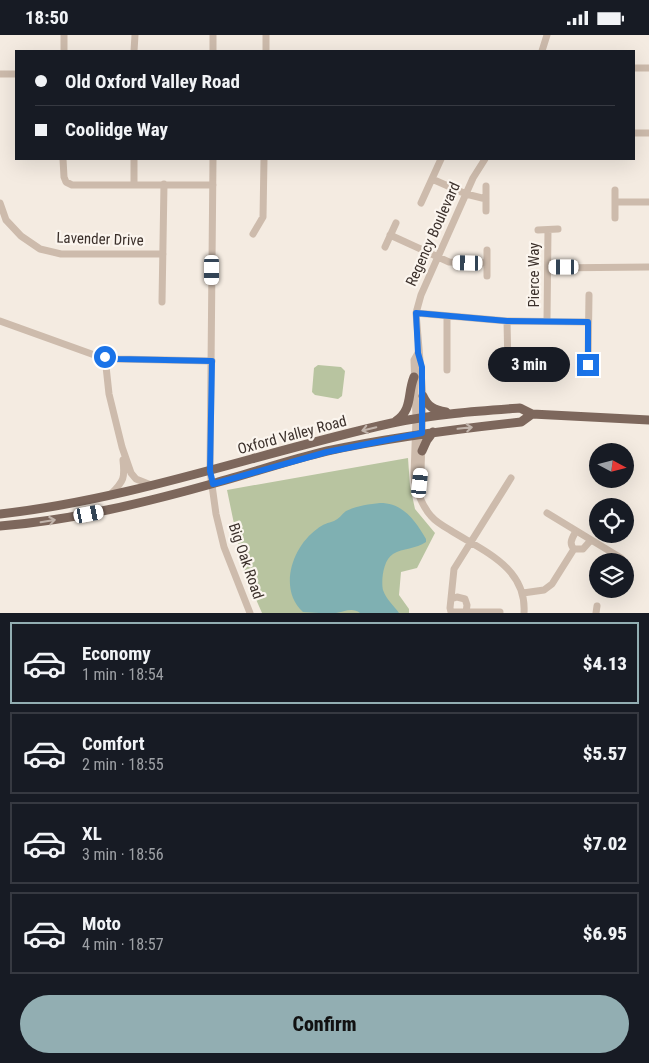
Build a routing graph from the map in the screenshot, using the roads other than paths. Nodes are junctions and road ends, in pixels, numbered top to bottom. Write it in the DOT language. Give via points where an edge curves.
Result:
graph roads {
  1 [pos="64,35"];
  2 [pos="135,35"];
  3 [pos="213,35"];
  4 [pos="266,35"];
  5 [pos="547,35"];
  6 [pos="64,50"];
  7 [pos="134,50"];
  8 [pos="213,50"];
  9 [pos="266,50"];
  10 [pos="542,50"];
  11 [pos="635,68"];
  12 [pos="649,68"];
  13 [pos="0,74"];
  14 [pos="15,74"];
  15 [pos="635,133"];
  16 [pos="649,133"];
  17 [pos="63,160"];
  18 [pos="134,160"];
  19 [pos="213,160"];
  20 [pos="264,160"];
  21 [pos="441,160"];
  22 [pos="484,160"];
  23 [pos="432,179"];
  24 [pos="134,184"];
  25 [pos="164,184"];
  26 [pos="213,185"];
  27 [pos="486,186"];
  28 [pos="615,190"];
  29 [pos="466,194"];
  30 [pos="486,199"];
  31 [pos="615,202"];
  32 [pos="649,202"];
  33 [pos="0,203"];
  34 [pos="421,203"];
  35 [pos="486,211"];
  36 [pos="615,218"];
  37 [pos="396,223"];
  38 [pos="558,229"];
  39 [pos="538,230"];
  40 [pos="548,230"];
  41 [pos="253,234"];
  42 [pos="390,235"];
  43 [pos="385,247"];
  44 [pos="487,250"];
  45 [pos="163,254"];
  46 [pos="438,257"];
  47 [pos="487,263"];
  48 [pos="649,267"];
  49 [pos="548,268"];
  50 [pos="487,276"];
  51 [pos="589,295"];
  52 [pos="162,303"];
  53 [pos="416,313"];
  54 [pos="448,316"];
  55 [pos="0,321"];
  56 [pos="507,321"];
  57 [pos="547,321"];
  58 [pos="588,322"];
  59 [pos="418,353"];
  60 [pos="105,357"];
  61 [pos="212,361"];
  62 [pos="588,365"];
  63 [pos="508,368"];
  64 [pos="447,371"];
  65 [pos="414,377"];
  66 [pos="423,396"];
  67 [pos="456,413"];
  68 [pos="532,415"];
  69 [pos="419,419"];
  70 [pos="649,421"];
  71 [pos="394,423"];
  72 [pos="433,432"];
  73 [pos="418,434"];
  74 [pos="122,447"];
  75 [pos="422,451"];
  76 [pos="210,471"];
  77 [pos="511,478"];
  78 [pos="213,484"];
  79 [pos="151,485"];
  80 [pos="111,494"];
  81 [pos="419,494"];
  82 [pos="548,513"];
  83 [pos="0,515"];
  84 [pos="0,526"];
  85 [pos="576,531"];
  86 [pos="589,539"];
  87 [pos="589,542"];
  88 [pos="470,543"];
  89 [pos="596,543"];
  90 [pos="574,549"];
  91 [pos="613,553"];
  92 [pos="523,593"];
  93 [pos="451,599"];
  94 [pos="500,612"];
  95 [pos="250,613"];
  96 [pos="466,613"];
  97 [pos="524,613"];
  1 -- 6 [label="street"];
  2 -- 7 [label="street"];
  3 -- 8 [label="street"];
  4 -- 9 [label="street"];
  5 -- 10 [label="street"];
  11 -- 12 [label="street"];
  13 -- 14 [label="street"];
  15 -- 16 [label="street"];
  17 -- 24 [label="street" via="64,177 72,185"];
  18 -- 24 [label="street"];
  19 -- 26 [label="street, Big Oak Road"];
  20 -- 41 [label="street" via="263,217"];
  21 -- 23 [label="street"];
  22 -- 29 [label="street, Regency Boulevard"];
  23 -- 29 [label="street"];
  23 -- 34 [label="street"];
  24 -- 25 [label="street"];
  25 -- 26 [label="street"];
  25 -- 45 [label="street"];
  26 -- 61 [label="street, Big Oak Road"];
  27 -- 30 [label="street"];
  28 -- 31 [label="street"];
  29 -- 30 [label="street"];
  29 -- 46 [label="street, Regency Boulevard"];
  30 -- 35 [label="street"];
  31 -- 32 [label="street"];
  31 -- 36 [label="street"];
  33 -- 45 [label="street, Lavender Drive" via="6,220 40,249 61,254"];
  37 -- 42 [label="street"];
  38 -- 40 [label="street"];
  39 -- 40 [label="street"];
  40 -- 49 [label="street, Pierce Way"];
  42 -- 43 [label="street"];
  42 -- 46 [label="street"];
  44 -- 47 [label="street"];
  45 -- 52 [label="street"];
  46 -- 47 [label="street" via="449,262"];
  46 -- 53 [label="street, Regency Boulevard"];
  47 -- 50 [label="street"];
  48 -- 49 [label="street"];
  49 -- 57 [label="street, Pierce Way"];
  51 -- 58 [label="street"];
  53 -- 54 [label="street"];
  53 -- 59 [label="street, Regency Boulevard"];
  54 -- 56 [label="street"];
  54 -- 64 [label="street"];
  55 -- 60 [label="street"];
  56 -- 57 [label="street"];
  56 -- 63 [label="street"];
  57 -- 58 [label="street"];
  58 -- 62 [label="street"];
  59 -- 65 [label="street, Regency Boulevard" via="414,360"];
  59 -- 66 [label="street, Regency Boulevard"];
  60 -- 61 [label="street"];
  60 -- 74 [label="street" via="109,394"];
  61 -- 76 [label="street, Big Oak Road"];
  65 -- 69 [label="street, Regency Boulevard"];
  65 -- 71 [label="main road" via="408,407"];
  66 -- 67 [label="main road" via="434,410"];
  66 -- 69 [label="street, Regency Boulevard"];
  67 -- 68 [label="main road, Oxford Valley Road" via="520,408"];
  67 -- 69 [label="main road, Oxford Valley Road"];
  68 -- 70 [label="main road, Oxford Valley Road"];
  72 -- 68 [label="main road, Oxford Valley Road, one-way" via="522,422"];
  69 -- 71 [label="main road, Oxford Valley Road"];
  69 -- 73 [label="street"];
  71 -- 76 [label="main road, Oxford Valley Road, one-way"];
  72 -- 73 [label="main road, Oxford Valley Road"];
  72 -- 75 [label="main road"];
  73 -- 75 [label="street"];
  73 -- 78 [label="main road, Oxford Valley Road" via="327,452"];
  73 -- 81 [label="street" via="414,475"];
  74 -- 79 [label="street" via="131,473 136,479"];
  74 -- 80 [label="street" via="124,478"];
  75 -- 81 [label="street"];
  76 -- 78 [label="street, Big Oak Road"];
  76 -- 79 [label="main road, Oxford Valley Road"];
  77 -- 88 [label="street"];
  84 -- 78 [label="main road, Oxford Valley Road, one-way" via="103,511"];
  78 -- 95 [label="street, Big Oak Road" via="224,547"];
  79 -- 80 [label="main road, Oxford Valley Road"];
  80 -- 83 [label="main road, Oxford Valley Road"];
  81 -- 88 [label="street" via="431,516"];
  82 -- 85 [label="street"];
  85 -- 86 [label="street"];
  85 -- 90 [label="street" via="571,540"];
  87 -- 90 [label="street" via="583,549"];
  88 -- 92 [label="street" via="506,566 516,577"];
  88 -- 93 [label="street" via="454,569"];
  89 -- 91 [label="street"];
  90 -- 92 [label="street" via="552,584 544,590"];
  92 -- 97 [label="street"];
  93 -- 96 [label="street" via="452,611"];
  93 -- 96 [label="street" via="466,599"];
  94 -- 96 [label="street"];
}
